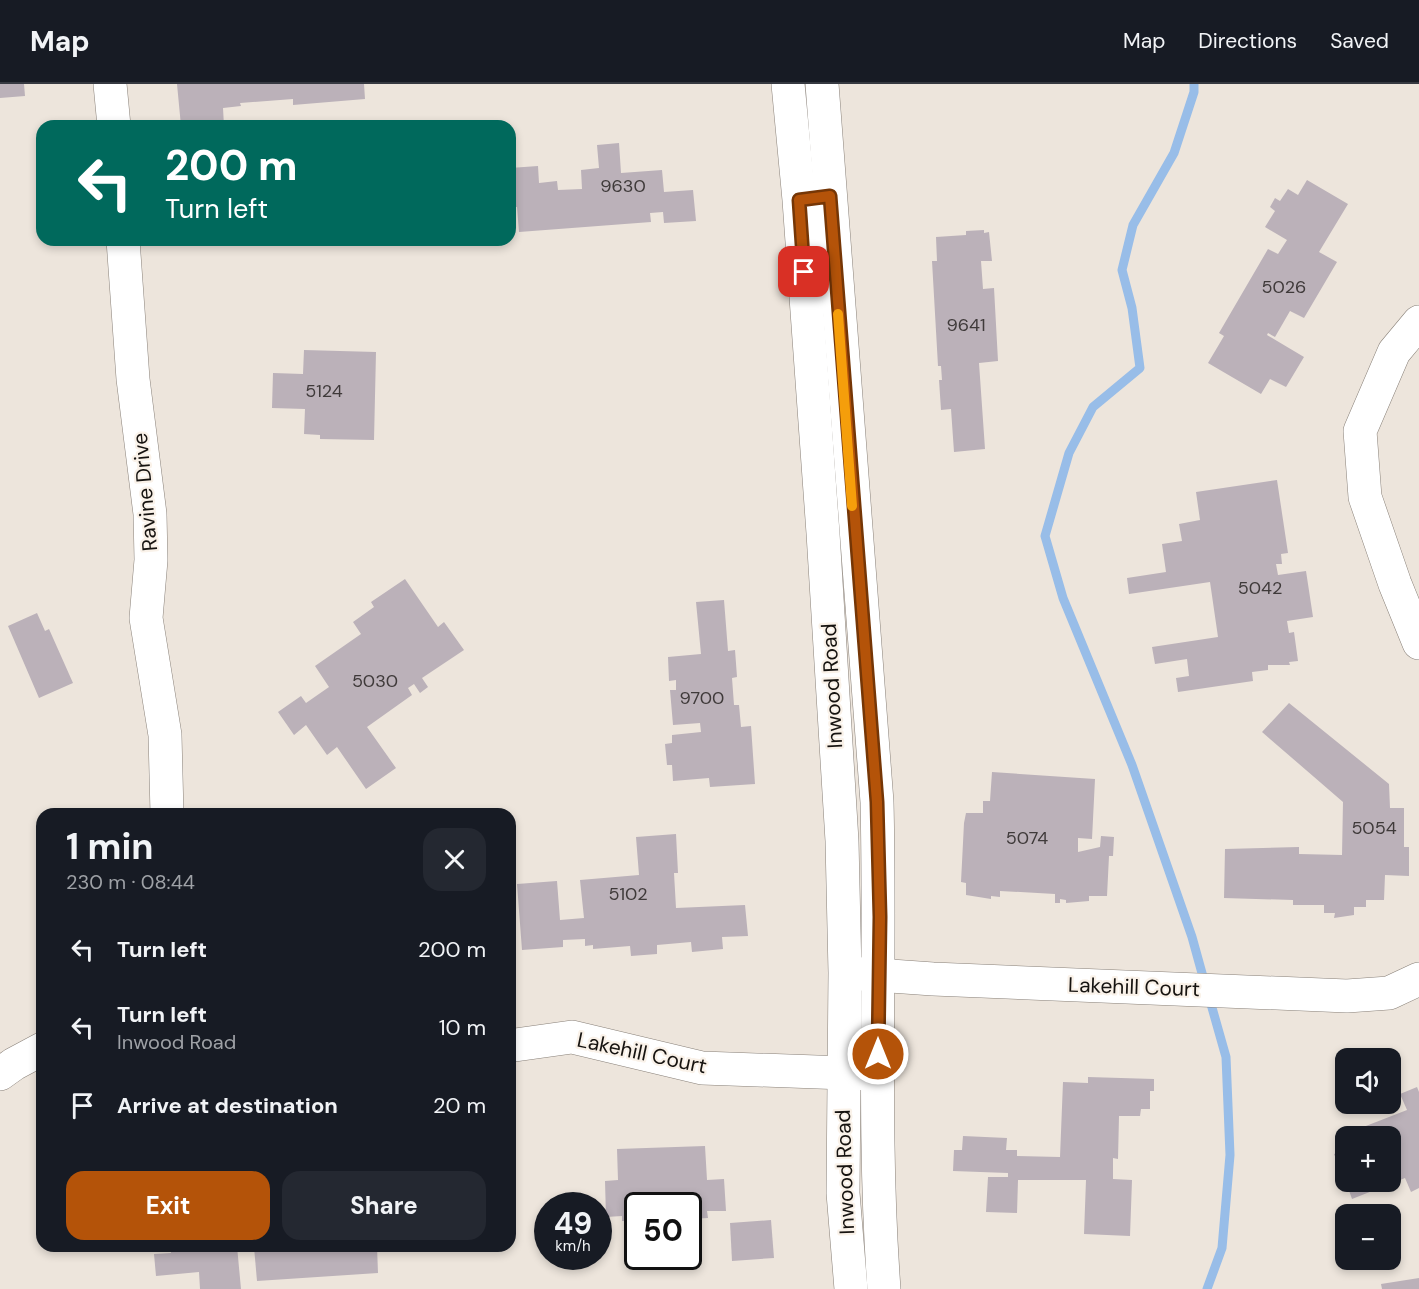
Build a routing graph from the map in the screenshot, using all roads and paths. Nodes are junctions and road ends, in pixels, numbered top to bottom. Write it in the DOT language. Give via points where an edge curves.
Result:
graph roads {
  1 [pos="110,84"];
  2 [pos="788,84"];
  3 [pos="822,84"];
  4 [pos="113,120"];
  5 [pos="814,198"];
  6 [pos="123,246"];
  7 [pos="1419,322"];
  8 [pos="838,532"];
  9 [pos="1419,643"];
  10 [pos="167,808"];
  11 [pos="845,973"];
  12 [pos="878,975"];
  13 [pos="1419,979"];
  14 [pos="516,1045"];
  15 [pos="36,1052"];
  16 [pos="0,1074"];
  17 [pos="842,1074"];
  18 [pos="878,1074"];
  19 [pos="851,1289"];
  20 [pos="884,1289"];
  1 -- 4 [label="main road"];
  2 -- 5 [label="main road, Inwood Road"];
  3 -- 5 [label="main road, Inwood Road"];
  5 -- 8 [label="main road, Inwood Road"];
  6 -- 10 [label="main road, Ravine Drive" via="133,379 150,514 146,618 165,735"];
  7 -- 9 [label="main road" via="1394,352 1360,431 1365,497"];
  8 -- 11 [label="main road, Inwood Road"];
  8 -- 12 [label="main road, Inwood Road" via="877,802"];
  11 -- 12 [label="main road, Lakehill Court"];
  11 -- 17 [label="main road, Inwood Road"];
  12 -- 13 [label="main road, Lakehill Court" via="1347,996 1389,993"];
  12 -- 18 [label="main road, Inwood Road"];
  14 -- 17 [label="main road, Lakehill Court" via="572,1037 702,1068"];
  15 -- 16 [label="main road"];
  17 -- 18 [label="main road, Lakehill Court"];
  17 -- 19 [label="main road, Inwood Road" via="843,1193"];
  18 -- 20 [label="main road, Inwood Road"];
}
